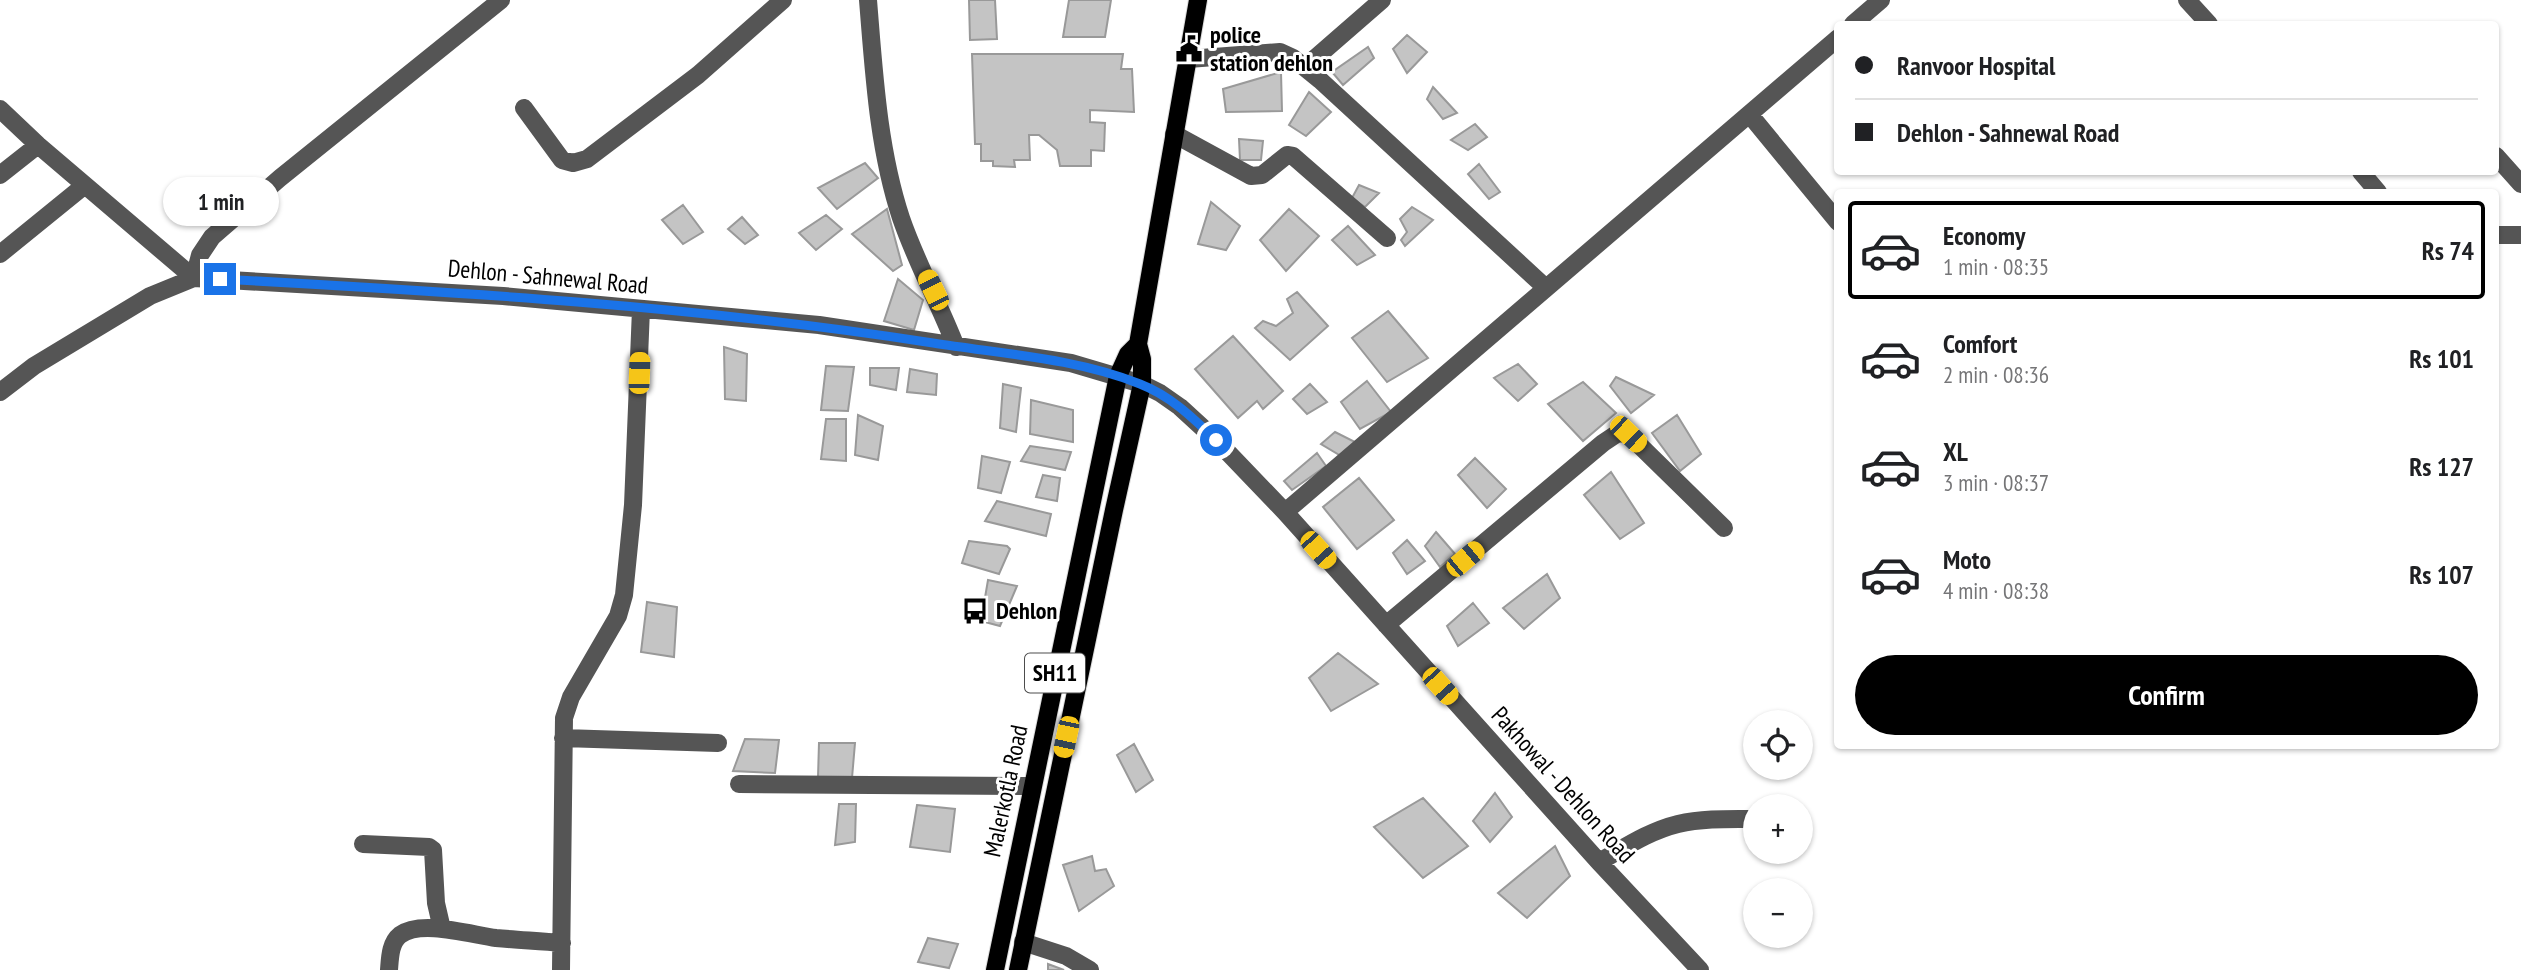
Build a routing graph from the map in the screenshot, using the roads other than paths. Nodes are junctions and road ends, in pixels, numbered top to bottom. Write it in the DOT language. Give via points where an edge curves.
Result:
graph roads {
  1 [pos="501,0"];
  2 [pos="783,0"];
  3 [pos="868,0"];
  4 [pos="1198,0"];
  5 [pos="1382,0"];
  6 [pos="1881,0"];
  7 [pos="2186,0"];
  8 [pos="1856,21"];
  9 [pos="2206,21"];
  10 [pos="1834,42"];
  11 [pos="1188,60"];
  12 [pos="1305,67"];
  13 [pos="524,108"];
  14 [pos="0,109"];
  15 [pos="1750,115"];
  16 [pos="1174,134"];
  17 [pos="38,145"];
  18 [pos="2499,159"];
  19 [pos="0,175"];
  20 [pos="2364,175"];
  21 [pos="2521,184"];
  22 [pos="85,185"];
  23 [pos="2375,189"];
  24 [pos="1834,217"];
  25 [pos="2499,235"];
  26 [pos="2521,235"];
  27 [pos="1387,238"];
  28 [pos="0,254"];
  29 [pos="194,278"];
  30 [pos="1545,287"];
  31 [pos="641,309"];
  32 [pos="1138,344"];
  33 [pos="956,347"];
  34 [pos="1118,376"];
  35 [pos="1142,384"];
  36 [pos="0,392"];
  37 [pos="1284,512"];
  38 [pos="1724,528"];
  39 [pos="1386,625"];
  40 [pos="563,738"];
  41 [pos="718,743"];
  42 [pos="739,784"];
  43 [pos="1032,786"];
  44 [pos="1743,819"];
  45 [pos="363,844"];
  46 [pos="1599,863"];
  47 [pos="442,929"];
  48 [pos="1023,942"];
  49 [pos="562,943"];
  50 [pos="389,970"];
  51 [pos="561,970"];
  52 [pos="995,970"];
  53 [pos="1018,970"];
  54 [pos="1090,970"];
  55 [pos="1700,970"];
  1 -- 29 [label="street" via="212,237 200,255"];
  2 -- 13 [label="street" via="698,75 587,159 562,160"];
  3 -- 33 [label="street" via="879,116 901,217"];
  4 -- 11 [label="main road, SH11"];
  5 -- 12 [label="street"];
  6 -- 8 [label="street"];
  7 -- 9 [label="street"];
  10 -- 15 [label="street"];
  11 -- 12 [label="street" via="1280,52"];
  11 -- 16 [label="main road, SH11"];
  12 -- 30 [label="street"];
  14 -- 17 [label="street"];
  15 -- 24 [label="street"];
  15 -- 30 [label="street"];
  16 -- 27 [label="street" via="1251,176 1262,175 1287,155 1293,156"];
  16 -- 32 [label="main road, SH11"];
  17 -- 19 [label="street"];
  17 -- 22 [label="street"];
  18 -- 21 [label="street"];
  20 -- 23 [label="street"];
  22 -- 28 [label="street"];
  22 -- 29 [label="street"];
  25 -- 26 [label="street"];
  29 -- 31 [label="street, Dehlon - Sahnewal Road"];
  29 -- 36 [label="street, Dehlon - Sahnewal Road" via="150,296 34,366"];
  30 -- 37 [label="street"];
  31 -- 33 [label="street, Dehlon - Sahnewal Road" via="819,326"];
  31 -- 40 [label="street" via="624,595 618,616 571,697"];
  32 -- 34 [label="main road, SH11"];
  32 -- 35 [label="main road, SH11"];
  33 -- 34 [label="street, Dehlon - Sahnewal Road" via="1071,363"];
  34 -- 35 [label="street, Pakhowal - Dehlon Road"];
  34 -- 43 [label="main road, Malerkotla Road / SH11"];
  35 -- 37 [label="street, Pakhowal - Dehlon Road" via="1180,407"];
  35 -- 48 [label="main road, Malerkotla Road / SH11"];
  37 -- 39 [label="street, Pakhowal - Dehlon Road"];
  38 -- 39 [label="street" via="1628,434 1618,433"];
  39 -- 46 [label="street, Pakhowal - Dehlon Road"];
  40 -- 41 [label="street"];
  40 -- 49 [label="street"];
  42 -- 43 [label="street"];
  43 -- 52 [label="main road, Malerkotla Road / SH11"];
  44 -- 46 [label="street" via="1676,824 1652,832"];
  45 -- 47 [label="street" via="433,850"];
  46 -- 55 [label="street, Pakhowal - Dehlon Road"];
  47 -- 49 [label="street"];
  47 -- 50 [label="street" via="400,935 391,949"];
  48 -- 53 [label="main road, Malerkotla Road / SH11"];
  48 -- 54 [label="street" via="1066,956"];
  49 -- 51 [label="street"];
}
